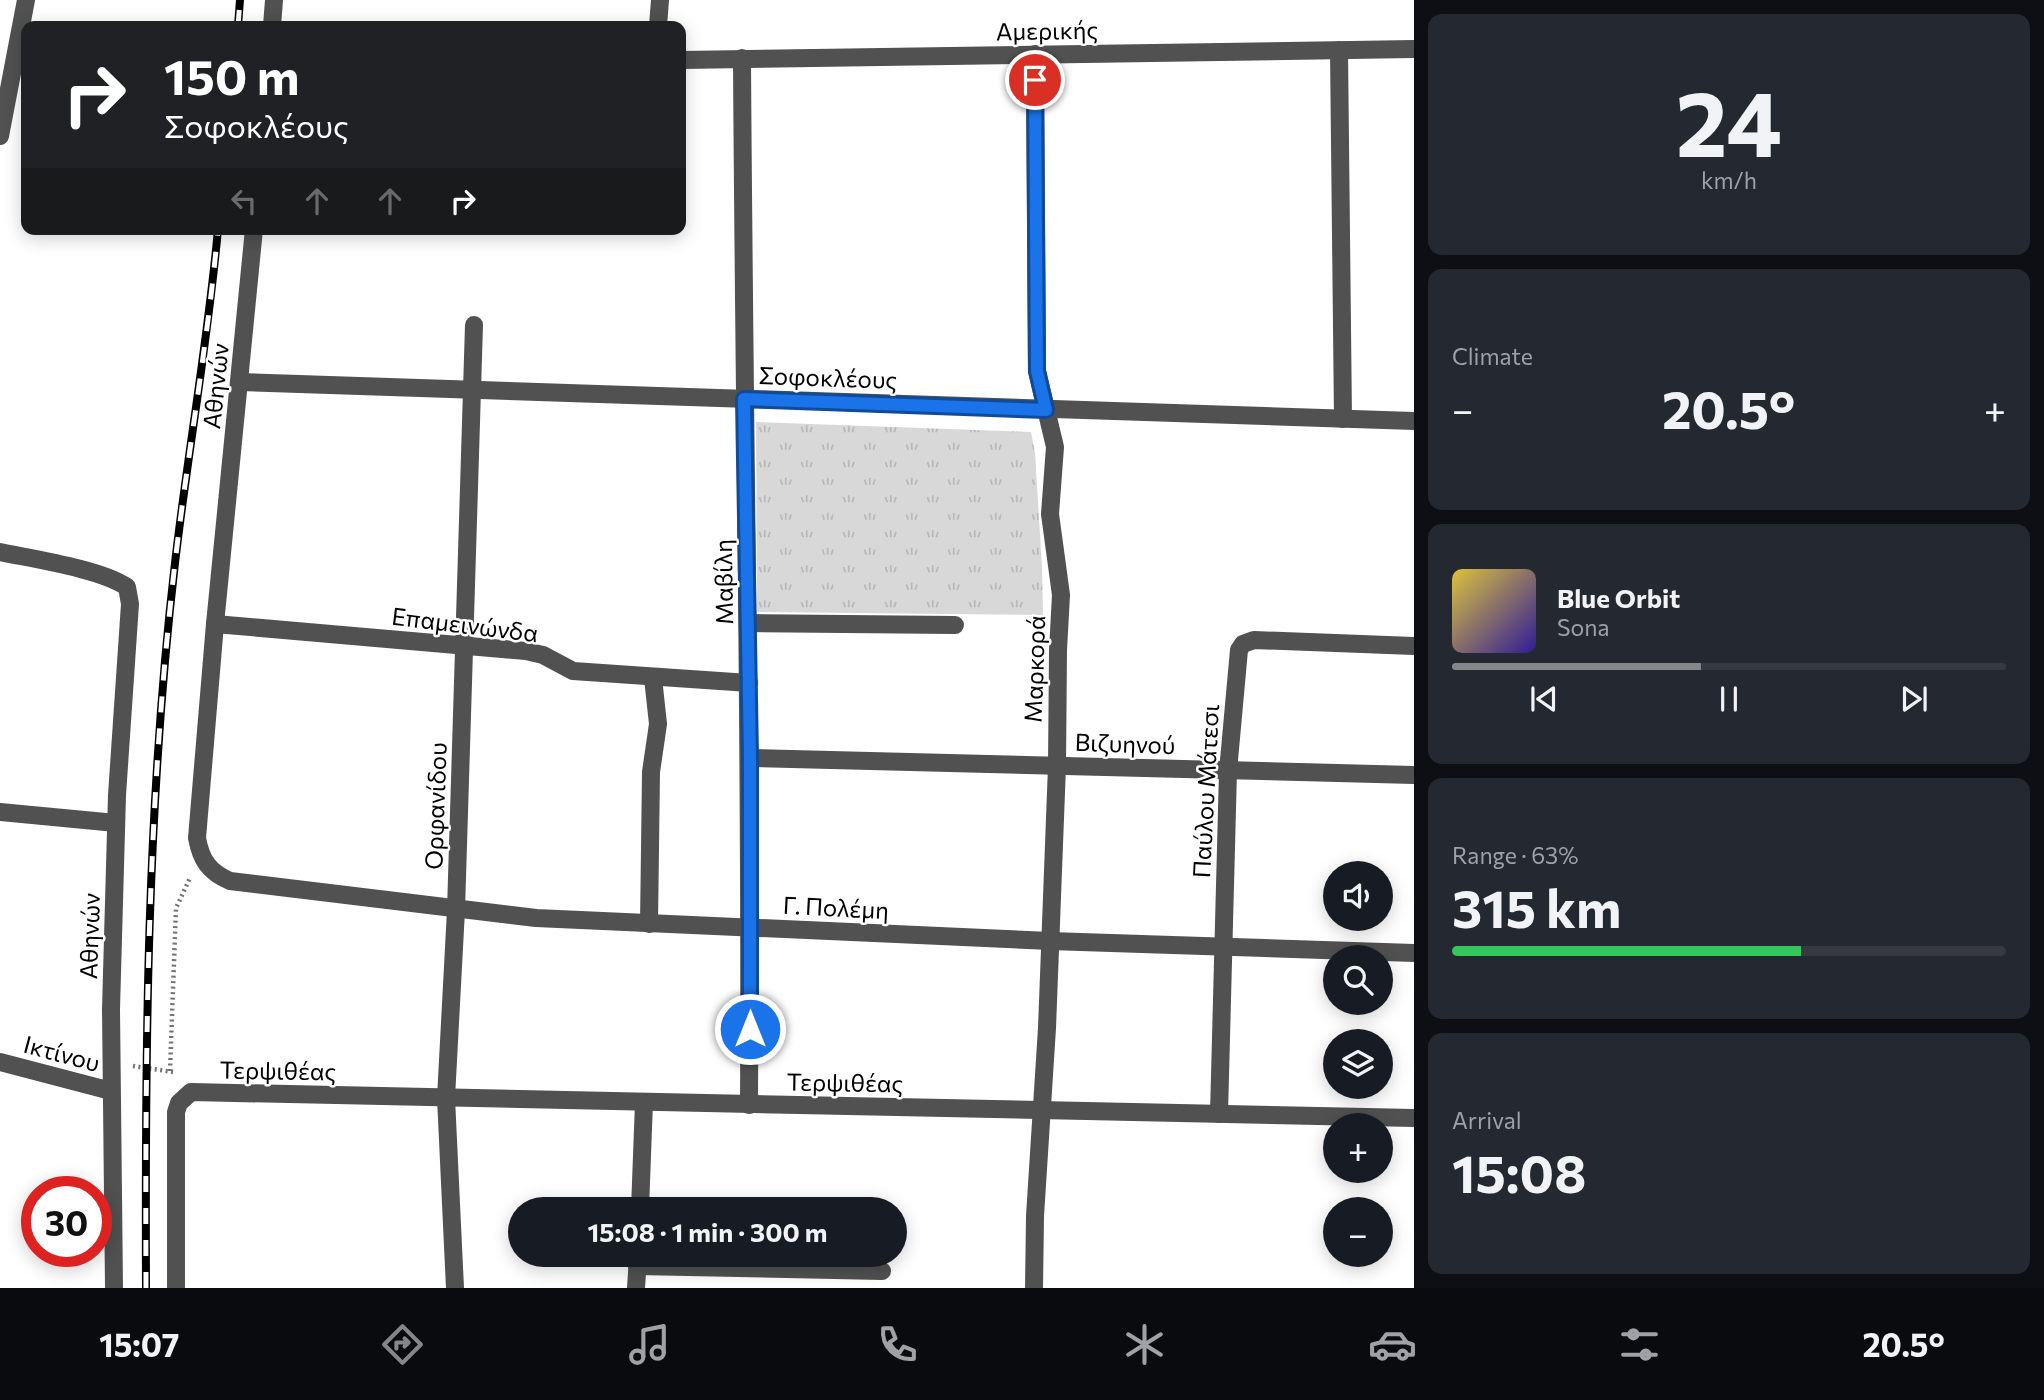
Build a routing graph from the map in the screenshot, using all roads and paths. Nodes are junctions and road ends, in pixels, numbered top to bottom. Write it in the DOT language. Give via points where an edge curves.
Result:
graph roads {
  1 [pos="26,0"];
  2 [pos="274,0"];
  3 [pos="660,0"];
  4 [pos="272,21"];
  5 [pos="658,21"];
  6 [pos="1414,49"];
  7 [pos="1339,50"];
  8 [pos="1035,54"];
  9 [pos="742,58"];
  10 [pos="686,60"];
  11 [pos="6,68"];
  12 [pos="0,136"];
  13 [pos="253,235"];
  14 [pos="474,325"];
  15 [pos="240,382"];
  16 [pos="471,390"];
  17 [pos="744,399"];
  18 [pos="1046,410"];
  19 [pos="1343,419"];
  20 [pos="1414,421"];
  21 [pos="0,552"];
  22 [pos="215,624"];
  23 [pos="749,624"];
  24 [pos="955,625"];
  25 [pos="465,646"];
  26 [pos="1414,646"];
  27 [pos="653,678"];
  28 [pos="749,683"];
  29 [pos="750,758"];
  30 [pos="1057,766"];
  31 [pos="1228,771"];
  32 [pos="1414,775"];
  33 [pos="0,812"];
  34 [pos="116,823"];
  35 [pos="200,855"];
  36 [pos="456,910"];
  37 [pos="649,925"];
  38 [pos="750,927"];
  39 [pos="1050,940"];
  40 [pos="1224,946"];
  41 [pos="1414,953"];
  42 [pos="0,1062"];
  43 [pos="111,1062"];
  44 [pos="170,1071"];
  45 [pos="111,1091"];
  46 [pos="191,1092"];
  47 [pos="446,1098"];
  48 [pos="644,1102"];
  49 [pos="749,1105"];
  50 [pos="1042,1111"];
  51 [pos="1219,1114"];
  52 [pos="1414,1118"];
  53 [pos="640,1197"];
  54 [pos="637,1267"];
  55 [pos="784,1267"];
  56 [pos="882,1271"];
  57 [pos="114,1288"];
  58 [pos="176,1288"];
  59 [pos="455,1288"];
  60 [pos="636,1288"];
  61 [pos="1034,1288"];
  1 -- 11 [label="street"];
  2 -- 4 [label="street"];
  3 -- 5 [label="street"];
  6 -- 7 [label="street, Αμερικής"];
  7 -- 8 [label="street, Αμερικής"];
  7 -- 19 [label="street"];
  8 -- 9 [label="street, Αμερικής"];
  8 -- 18 [label="street, Μαρκορά" via="1037,371"];
  9 -- 10 [label="street, Αμερικής"];
  9 -- 17 [label="street, Μαβίλη"];
  11 -- 12 [label="street"];
  13 -- 15 [label="street, Αθηνών"];
  14 -- 16 [label="street, Ορφανίδου"];
  15 -- 16 [label="street, Σοφοκλέους"];
  15 -- 22 [label="street, Αθηνών"];
  16 -- 17 [label="street, Σοφοκλέους"];
  16 -- 25 [label="street, Ορφανίδου"];
  17 -- 18 [label="street, Σοφοκλέους"];
  17 -- 23 [label="street, Μαβίλη"];
  18 -- 19 [label="street, Σοφοκλέους"];
  18 -- 30 [label="street, Μαρκορά" via="1055,447 1050,514 1061,581"];
  19 -- 20 [label="street, Σοφοκλέους"];
  21 -- 34 [label="street, Αθηνών" via="98,575 127,587 130,604"];
  22 -- 25 [label="street, Επαμεινώνδα"];
  22 -- 35 [label="street, Αθηνών" via="197,838"];
  23 -- 24 [label="street"];
  23 -- 28 [label="street, Μαβίλη"];
  25 -- 27 [label="street, Επαμεινώνδα" via="537,653 573,671"];
  25 -- 36 [label="street, Ορφανίδου"];
  26 -- 31 [label="street, Παύλου Μάτεσι" via="1254,640 1243,644 1237,656"];
  27 -- 28 [label="street, Επαμεινώνδα"];
  27 -- 37 [label="street" via="658,724 651,772"];
  28 -- 29 [label="street, Μαβίλη"];
  29 -- 30 [label="street, Βιζυηνού"];
  29 -- 38 [label="street, Μαβίλη"];
  30 -- 31 [label="street, Βιζυηνού"];
  30 -- 39 [label="street, Μαρκορά"];
  31 -- 32 [label="street, Βιζυηνού"];
  31 -- 40 [label="street, Παύλου Μάτεσι"];
  33 -- 34 [label="street"];
  34 -- 43 [label="street, Αθηνών"];
  35 -- 36 [label="street, Γ. Πολέμη" via="217,875 230,881"];
  35 -- 44 [label="path" via="176,908"];
  36 -- 37 [label="street, Γ. Πολέμη"];
  36 -- 47 [label="street, Ορφανίδου"];
  37 -- 38 [label="street, Γ. Πολέμη"];
  38 -- 39 [label="street, Γ. Πολέμη"];
  38 -- 49 [label="street, Μαβίλη"];
  39 -- 40 [label="street, Γ. Πολέμη"];
  39 -- 50 [label="street, Μαρκορά"];
  40 -- 41 [label="street, Γ. Πολέμη"];
  40 -- 51 [label="street, Παύλου Μάτεσι"];
  42 -- 45 [label="street, Ικτίνου"];
  43 -- 44 [label="path"];
  43 -- 45 [label="street, Αθηνών"];
  44 -- 46 [label="path" via="190,1081"];
  45 -- 57 [label="street, Αθηνών"];
  46 -- 47 [label="street, Τερψιθέας"];
  46 -- 58 [label="street" via="176,1112"];
  47 -- 48 [label="street, Τερψιθέας"];
  47 -- 59 [label="street, Ορφανίδου"];
  48 -- 49 [label="street, Τερψιθέας"];
  48 -- 53 [label="street"];
  49 -- 50 [label="street, Τερψιθέας"];
  50 -- 51 [label="street, Τερψιθέας"];
  50 -- 61 [label="street, Μαρκορά"];
  51 -- 52 [label="street, Τερψιθέας"];
  54 -- 60 [label="street"];
  55 -- 56 [label="street"];
}
